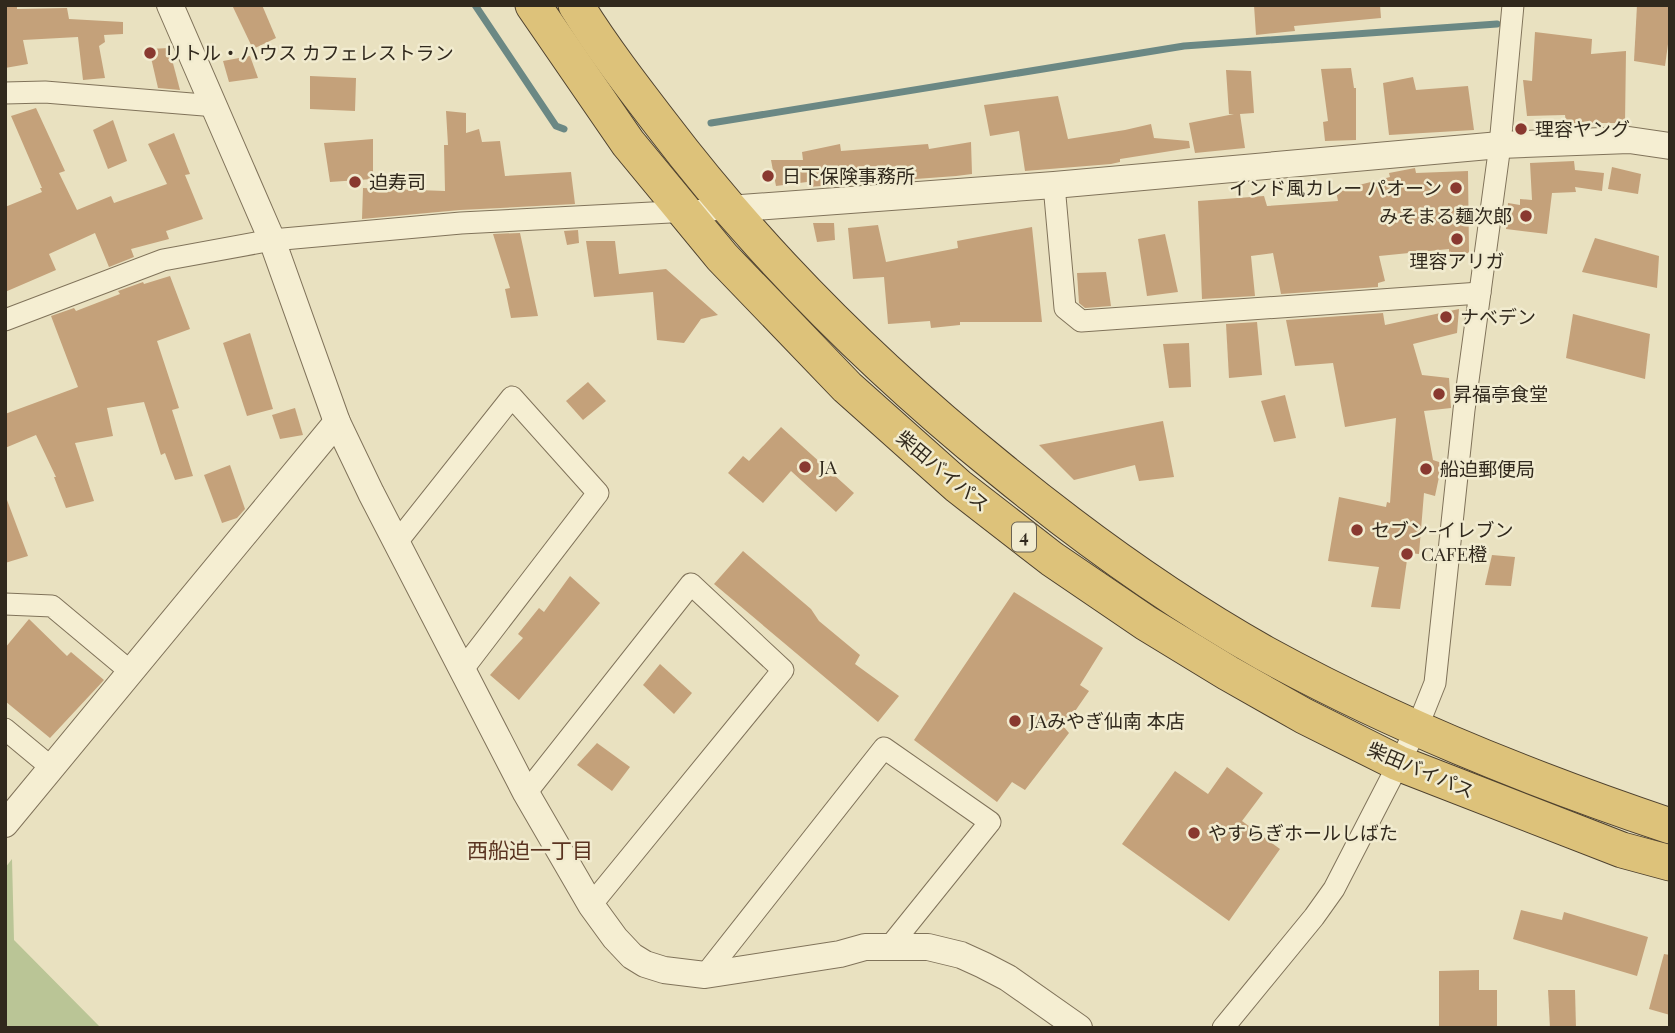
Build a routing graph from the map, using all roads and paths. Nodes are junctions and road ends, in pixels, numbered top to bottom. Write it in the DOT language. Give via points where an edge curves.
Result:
graph roads {
  1 [pos="170,5"];
  2 [pos="533,5"];
  3 [pos="576,5"];
  4 [pos="1513,5"];
  5 [pos="5,93"];
  6 [pos="216,106"];
  7 [pos="1500,145"];
  8 [pos="1670,146"];
  9 [pos="1054,185"];
  10 [pos="728,209"];
  11 [pos="683,212"];
  12 [pos="272,240"];
  13 [pos="1480,293"];
  14 [pos="5,320"];
  15 [pos="337,422"];
  16 [pos="397,542"];
  17 [pos="5,604"];
  18 [pos="463,669"];
  19 [pos="131,672"];
  20 [pos="1416,728"];
  21 [pos="5,729"];
  22 [pos="1398,763"];
  23 [pos="52,768"];
  24 [pos="526,793"];
  25 [pos="5,824"];
  26 [pos="1670,827"];
  27 [pos="1670,863"];
  28 [pos="591,905"];
  29 [pos="891,945"];
  30 [pos="705,975"];
  31 [pos="1079,1028"];
  32 [pos="1223,1028"];
  1 -- 6 [label="street"];
  2 -- 11 [label="highway, 柴田バイパス / 4" via="628,143"];
  3 -- 10 [label="highway, 柴田バイパス / 4"];
  4 -- 7 [label="street"];
  5 -- 6 [label="street"];
  6 -- 12 [label="street"];
  7 -- 8 [label="street" via="1629,140"];
  7 -- 9 [label="street"];
  7 -- 13 [label="street"];
  9 -- 10 [label="street"];
  9 -- 13 [label="street" via="1065,308 1081,321"];
  10 -- 11 [label="street"];
  10 -- 20 [label="highway, 柴田バイパス / 4" via="872,360 1096,545 1263,652"];
  11 -- 12 [label="street" via="461,223"];
  11 -- 22 [label="highway, 柴田バイパス / 4" via="847,387 958,486 1052,559 1228,673"];
  12 -- 14 [label="street" via="163,260"];
  12 -- 15 [label="street"];
  13 -- 20 [label="street" via="1434,683"];
  15 -- 16 [label="street"];
  15 -- 19 [label="street"];
  16 -- 18 [label="street"];
  16 -- 18 [label="street" via="512,397 598,493"];
  17 -- 19 [label="street" via="52,606"];
  18 -- 24 [label="street"];
  19 -- 23 [label="street"];
  20 -- 22 [label="street"];
  20 -- 26 [label="highway, 柴田バイパス / 4"];
  21 -- 23 [label="street"];
  22 -- 27 [label="highway, 柴田バイパス / 4" via="1622,850"];
  22 -- 32 [label="street" via="1334,888"];
  23 -- 25 [label="street"];
  24 -- 28 [label="street"];
  24 -- 28 [label="street" via="691,584 783,670"];
  28 -- 30 [label="street" via="632,956 664,970"];
  29 -- 30 [label="street"];
  29 -- 30 [label="street" via="989,822 884,748"];
  29 -- 31 [label="street" via="961,955 1007,978"];
}
